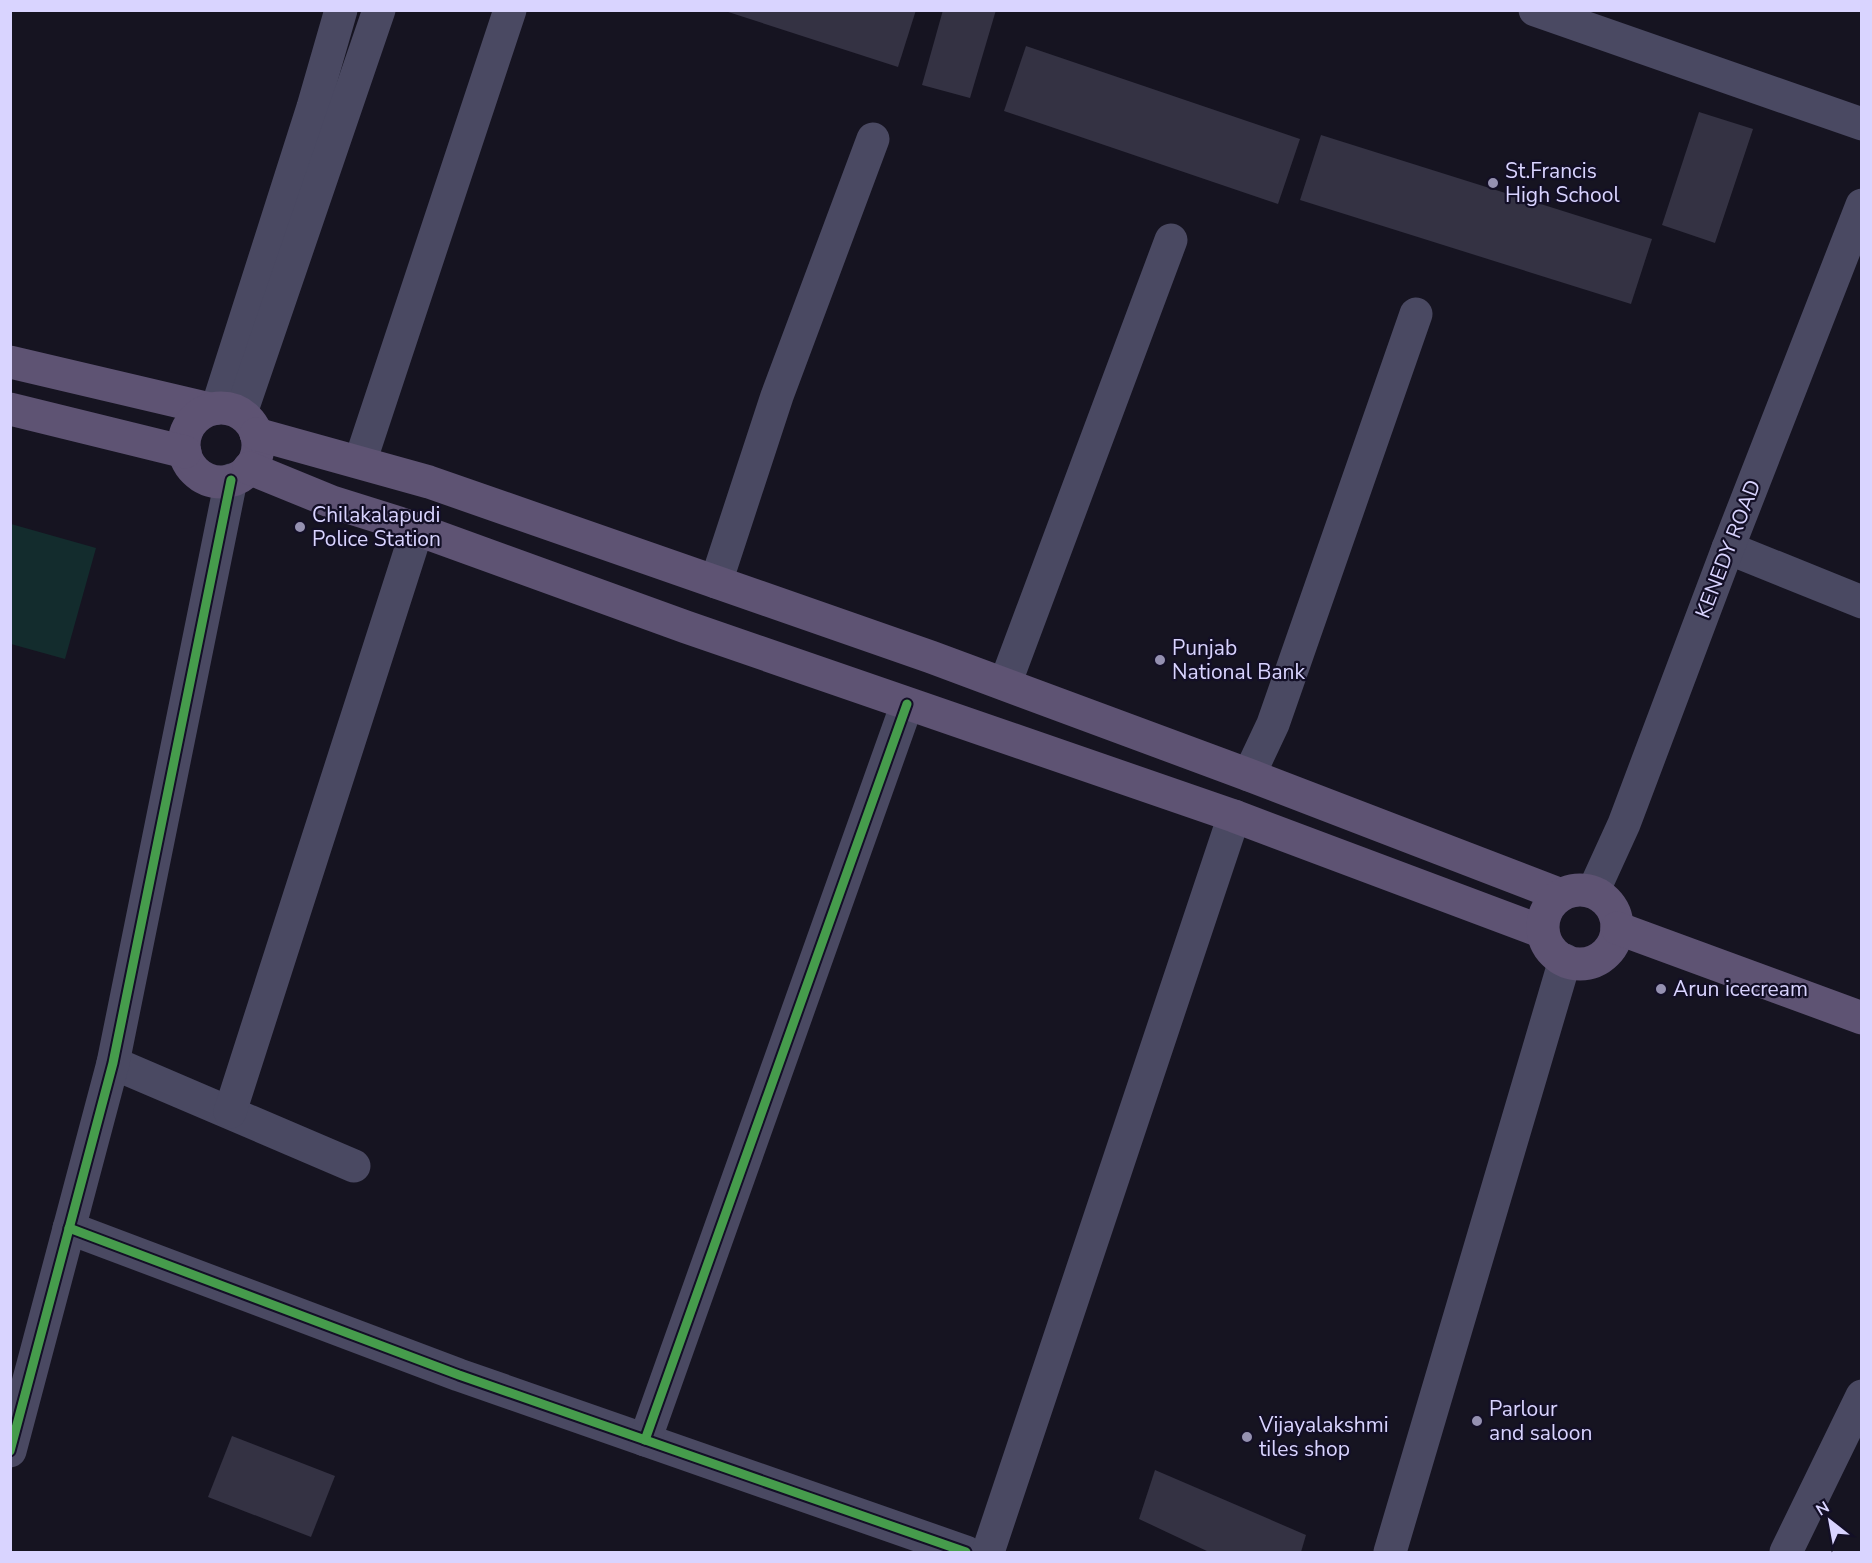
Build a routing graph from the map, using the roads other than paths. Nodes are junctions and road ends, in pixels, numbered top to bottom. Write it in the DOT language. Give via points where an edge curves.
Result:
graph roads {
  1 [pos="341,10"];
  2 [pos="379,10"];
  3 [pos="510,10"];
  4 [pos="1535,10"];
  5 [pos="1862,124"];
  6 [pos="873,139"];
  7 [pos="1862,205"];
  8 [pos="1171,240"];
  9 [pos="1416,314"];
  10 [pos="10,362"];
  11 [pos="10,409"];
  12 [pos="231,416"];
  13 [pos="185,452"];
  14 [pos="360,462"];
  15 [pos="240,474"];
  16 [pos="417,530"];
  17 [pos="1728,548"];
  18 [pos="716,582"];
  19 [pos="1862,602"];
  20 [pos="1005,684"];
  21 [pos="908,704"];
  22 [pos="1249,775"];
  23 [pos="1234,816"];
  24 [pos="1593,892"];
  25 [pos="1561,895"];
  26 [pos="1617,928"];
  27 [pos="1543,932"];
  28 [pos="1565,960"];
  29 [pos="1862,1018"];
  30 [pos="113,1064"];
  31 [pos="230,1112"];
  32 [pos="354,1166"];
  33 [pos="69,1228"];
  34 [pos="1862,1396"];
  35 [pos="645,1440"];
  36 [pos="10,1451"];
  37 [pos="966,1552"];
  38 [pos="988,1552"];
  39 [pos="1390,1552"];
  40 [pos="1786,1552"];
  1 -- 12 [label="street"];
  2 -- 12 [label="street"];
  3 -- 14 [label="street"];
  4 -- 5 [label="street"];
  6 -- 18 [label="street" via="777,396"];
  7 -- 17 [label="street, KENEDY ROAD"];
  8 -- 20 [label="street"];
  9 -- 22 [label="street" via="1273,724"];
  10 -- 12 [label="main road"];
  11 -- 13 [label="main road"];
  12 -- 13 [label="main road" via="198,416 184,439"];
  12 -- 14 [label="main road"];
  12 -- 15 [label="main road" via="257,448 253,462"];
  13 -- 15 [label="main road" via="190,466 202,476 216,481"];
  14 -- 18 [label="main road" via="429,482"];
  15 -- 16 [label="main road"];
  15 -- 30 [label="street"];
  16 -- 21 [label="main road"];
  16 -- 31 [label="street"];
  17 -- 19 [label="street"];
  17 -- 24 [label="street, KENEDY ROAD" via="1624,824"];
  18 -- 20 [label="main road"];
  20 -- 22 [label="main road"];
  21 -- 23 [label="main road"];
  21 -- 35 [label="street"];
  22 -- 25 [label="main road"];
  23 -- 27 [label="main road"];
  23 -- 38 [label="street"];
  24 -- 25 [label="main road" via="1580,890"];
  24 -- 26 [label="main road" via="1611,906"];
  25 -- 27 [label="main road" via="1549,907"];
  26 -- 28 [label="main road" via="1612,945 1600,958 1583,964"];
  26 -- 29 [label="main road"];
  27 -- 28 [label="main road" via="1548,946"];
  28 -- 39 [label="street"];
  30 -- 31 [label="street"];
  30 -- 33 [label="street"];
  31 -- 32 [label="street"];
  33 -- 35 [label="street" via="459,1375"];
  33 -- 36 [label="street"];
  34 -- 40 [label="street"];
  35 -- 37 [label="street"];
}
